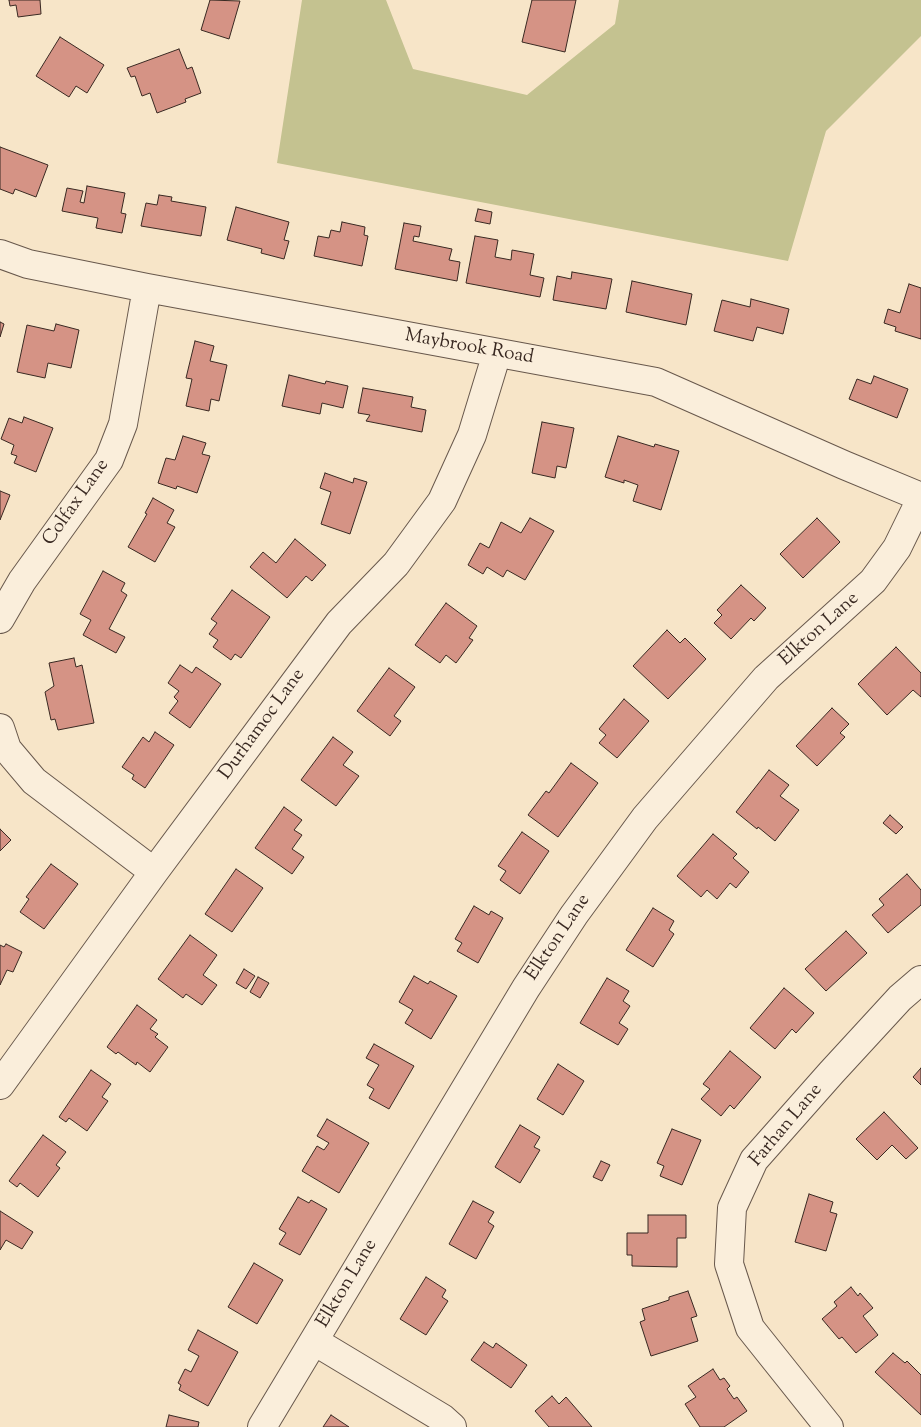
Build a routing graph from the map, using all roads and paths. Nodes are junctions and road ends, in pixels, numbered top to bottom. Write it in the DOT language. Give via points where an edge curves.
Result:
graph roads {
  1 [pos="0,254"];
  2 [pos="147,288"];
  3 [pos="497,353"];
  4 [pos="921,498"];
  5 [pos="0,619"];
  6 [pos="0,728"];
  7 [pos="154,872"];
  8 [pos="921,980"];
  9 [pos="0,1085"];
  10 [pos="314,1341"];
  11 [pos="262,1427"];
  12 [pos="452,1427"];
  13 [pos="829,1427"];
  1 -- 2 [label="street, Maybrook Road" via="28,264"];
  2 -- 3 [label="street, Maybrook Road"];
  2 -- 5 [label="street, Colfax Lane" via="123,424 109,460 22,581"];
  3 -- 4 [label="street, Maybrook Road" via="656,382"];
  3 -- 7 [label="street, Durhamoc Lane" via="472,435 442,501 396,564 338,623"];
  4 -- 10 [label="street, Elkton Lane" via="897,548 874,580 766,678 645,818 574,915 526,988"];
  6 -- 7 [label="street" via="7,749 34,782"];
  7 -- 9 [label="street, Durhamoc Lane"];
  8 -- 13 [label="street, Farhan Lane" via="900,998 754,1160 732,1208 729,1264 750,1328"];
  10 -- 11 [label="street, Elkton Lane"];
  10 -- 12 [label="street"];
}
